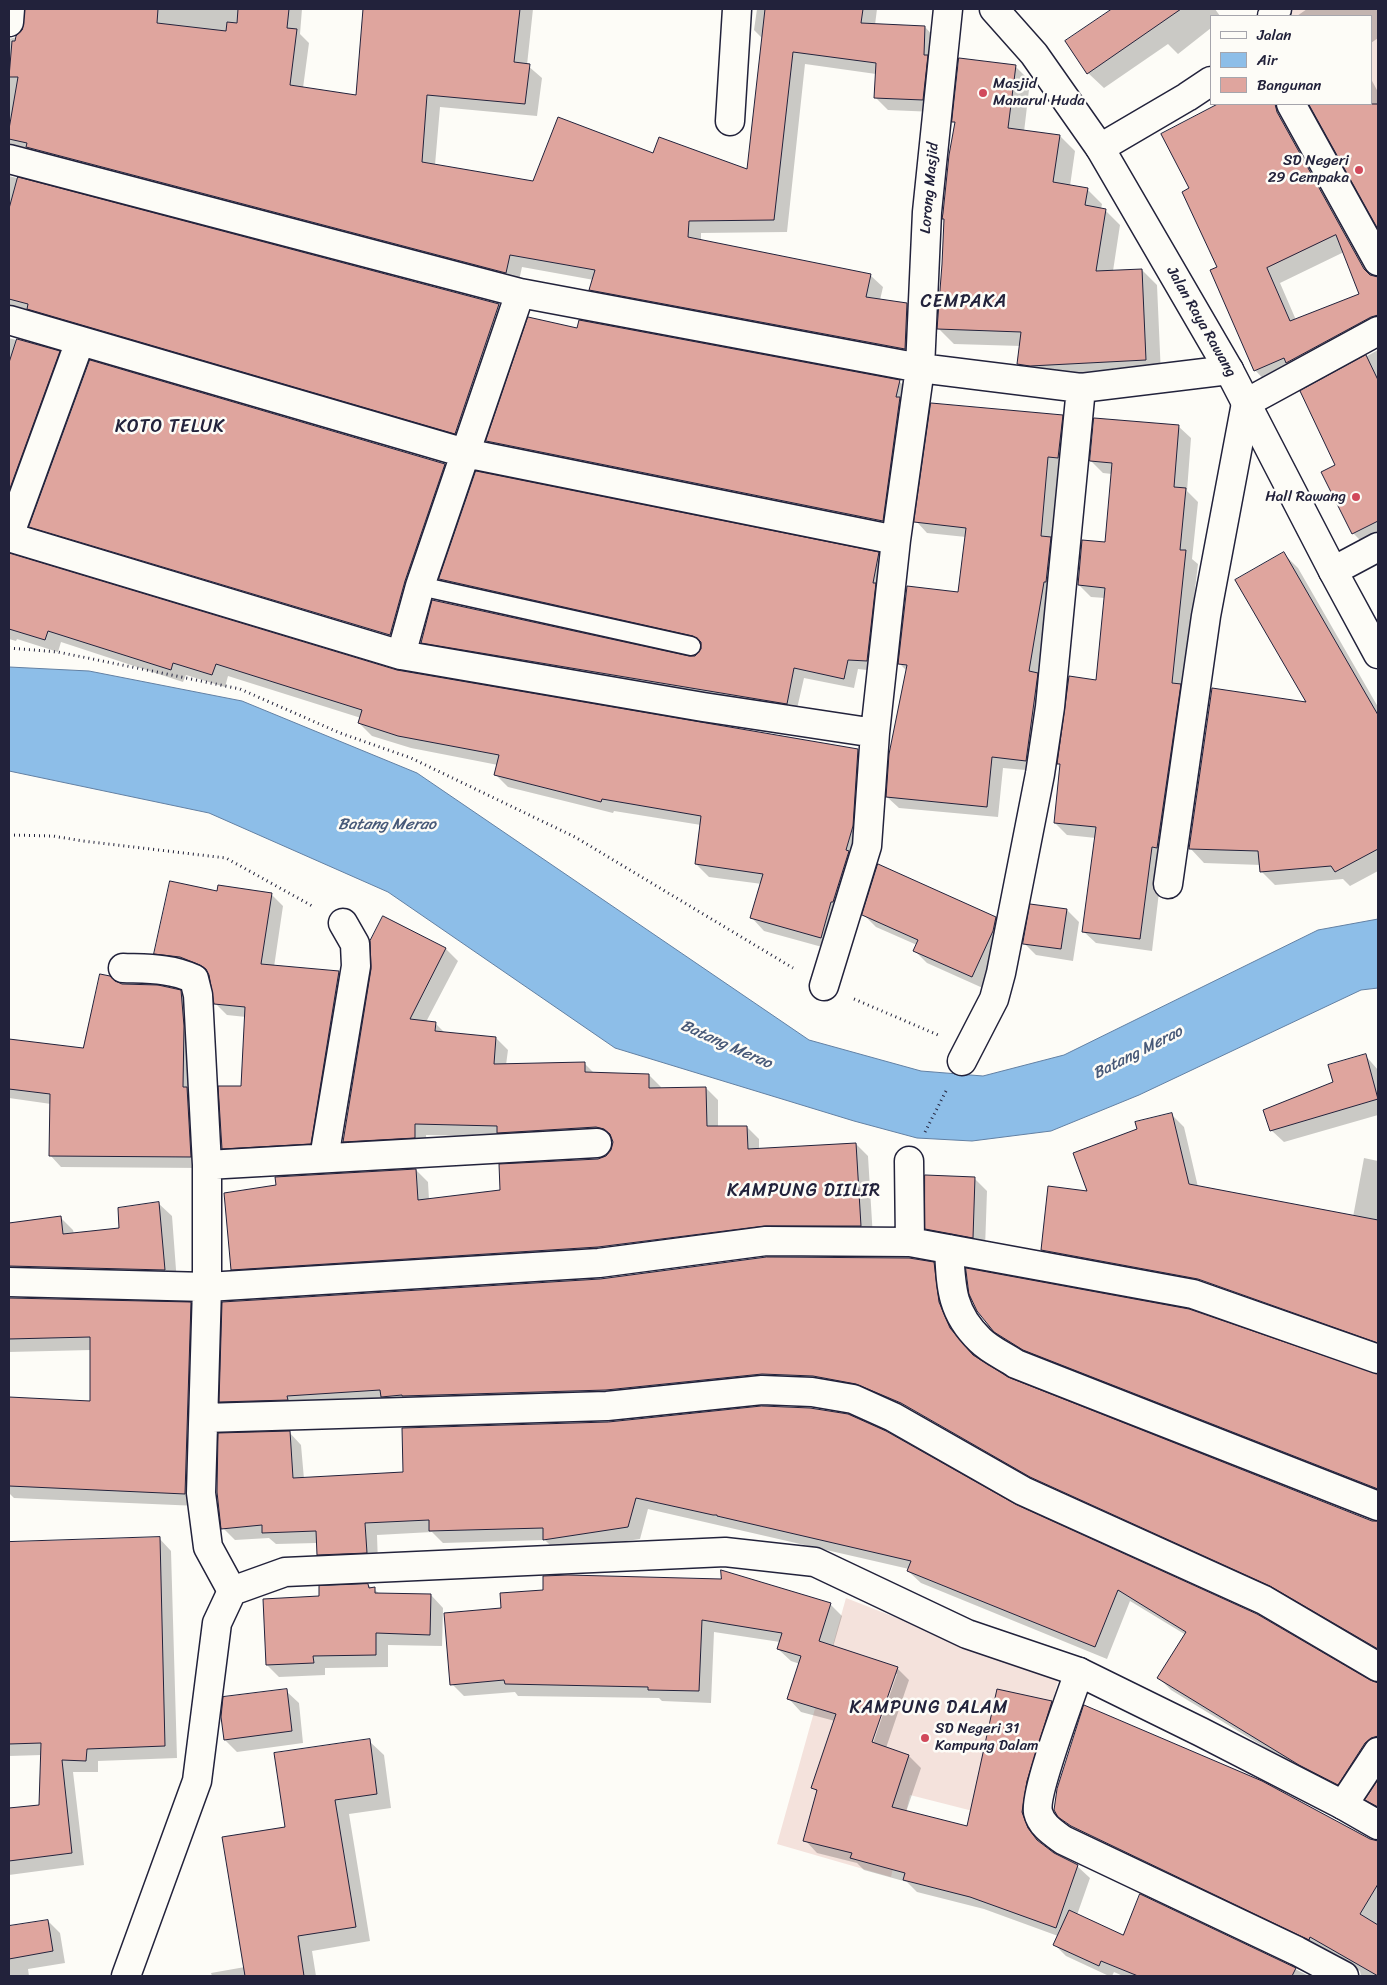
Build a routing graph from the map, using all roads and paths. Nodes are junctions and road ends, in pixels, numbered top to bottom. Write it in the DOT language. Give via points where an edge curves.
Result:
graph roads {
  1 [pos="10,9"];
  2 [pos="737,9"];
  3 [pos="948,9"];
  4 [pos="994,9"];
  5 [pos="9,22"];
  6 [pos="1210,82"];
  7 [pos="1292,105"];
  8 [pos="730,121"];
  9 [pos="1100,148"];
  10 [pos="9,159"];
  11 [pos="1378,260"];
  12 [pos="520,293"];
  13 [pos="9,320"];
  14 [pos="1378,331"];
  15 [pos="80,341"];
  16 [pos="920,368"];
  17 [pos="1229,370"];
  18 [pos="1081,388"];
  19 [pos="1246,403"];
  20 [pos="465,452"];
  21 [pos="9,537"];
  22 [pos="896,540"];
  23 [pos="1378,547"];
  24 [pos="1333,571"];
  25 [pos="420,586"];
  26 [pos="691,646"];
  27 [pos="9,648"];
  28 [pos="1378,654"];
  29 [pos="401,656"];
  30 [pos="875,733"];
  31 [pos="9,835"];
  32 [pos="1168,884"];
  33 [pos="344,923"];
  34 [pos="123,968"];
  35 [pos="824,986"];
  36 [pos="978,1028"];
  37 [pos="962,1061"];
  38 [pos="597,1143"];
  39 [pos="324,1158"];
  40 [pos="909,1161"];
  41 [pos="207,1165"];
  42 [pos="910,1242"];
  43 [pos="949,1249"];
  44 [pos="9,1282"];
  45 [pos="207,1286"];
  46 [pos="1378,1359"];
  47 [pos="204,1418"];
  48 [pos="1378,1506"];
  49 [pos="232,1591"];
  50 [pos="1378,1667"];
  51 [pos="1079,1672"];
  52 [pos="1378,1752"];
  53 [pos="1344,1805"];
  54 [pos="1378,1825"];
  55 [pos="126,1976"];
  56 [pos="1344,1976"];
  1 -- 5 [label="street"];
  2 -- 8 [label="street"];
  3 -- 16 [label="street, Lorong Masjid" via="927,212"];
  4 -- 9 [label="street, Jalan Raya Rawang" via="1034,54"];
  6 -- 9 [label="street"];
  7 -- 11 [label="street"];
  9 -- 17 [label="street, Jalan Raya Rawang"];
  10 -- 12 [label="street"];
  12 -- 16 [label="street"];
  12 -- 20 [label="street"];
  13 -- 15 [label="street"];
  14 -- 19 [label="street"];
  15 -- 20 [label="street"];
  15 -- 21 [label="street"];
  16 -- 18 [label="street"];
  16 -- 22 [label="street, Lorong Masjid"];
  17 -- 18 [label="street"];
  17 -- 19 [label="street, Jalan Raya Rawang"];
  18 -- 36 [label="street" via="1050,707 1040,774 1001,973 994,999"];
  19 -- 24 [label="street, Jalan Raya Rawang"];
  19 -- 32 [label="street" via="1206,616"];
  20 -- 22 [label="street"];
  20 -- 25 [label="street"];
  21 -- 29 [label="street"];
  22 -- 30 [label="street, Lorong Masjid"];
  23 -- 24 [label="street"];
  24 -- 28 [label="street, Jalan Raya Rawang"];
  25 -- 26 [label="lane"];
  25 -- 29 [label="street"];
  27 -- 35 [label="path" via="58,652 240,689 340,733 412,758 575,837"];
  29 -- 30 [label="street"];
  30 -- 35 [label="street, Lorong Masjid" via="867,846"];
  31 -- 33 [label="path" via="54,836 226,858"];
  33 -- 39 [label="street" via="355,944 356,966"];
  34 -- 41 [label="street" via="164,969 194,980 198,995"];
  35 -- 36 [label="path" via="939,1035"];
  36 -- 37 [label="street"];
  37 -- 40 [label="path"];
  38 -- 39 [label="street"];
  39 -- 41 [label="street"];
  40 -- 42 [label="street"];
  41 -- 45 [label="street"];
  42 -- 43 [label="street"];
  42 -- 45 [label="street" via="766,1241 599,1262"];
  43 -- 46 [label="street" via="1193,1294"];
  43 -- 48 [label="street" via="951,1286 960,1317 981,1341 1016,1364"];
  44 -- 45 [label="street"];
  45 -- 47 [label="street"];
  47 -- 49 [label="street" via="201,1493 208,1547"];
  47 -- 50 [label="street" via="607,1406 762,1390 812,1392 853,1399 893,1417 1023,1491 1264,1600"];
  49 -- 51 [label="street" via="285,1572 734,1553 816,1562 967,1634"];
  49 -- 55 [label="street" via="217,1623 197,1781"];
  51 -- 53 [label="street"];
  51 -- 56 [label="street" via="1040,1790 1038,1811 1046,1827 1063,1840"];
  52 -- 53 [label="street"];
  53 -- 54 [label="street"];
}
